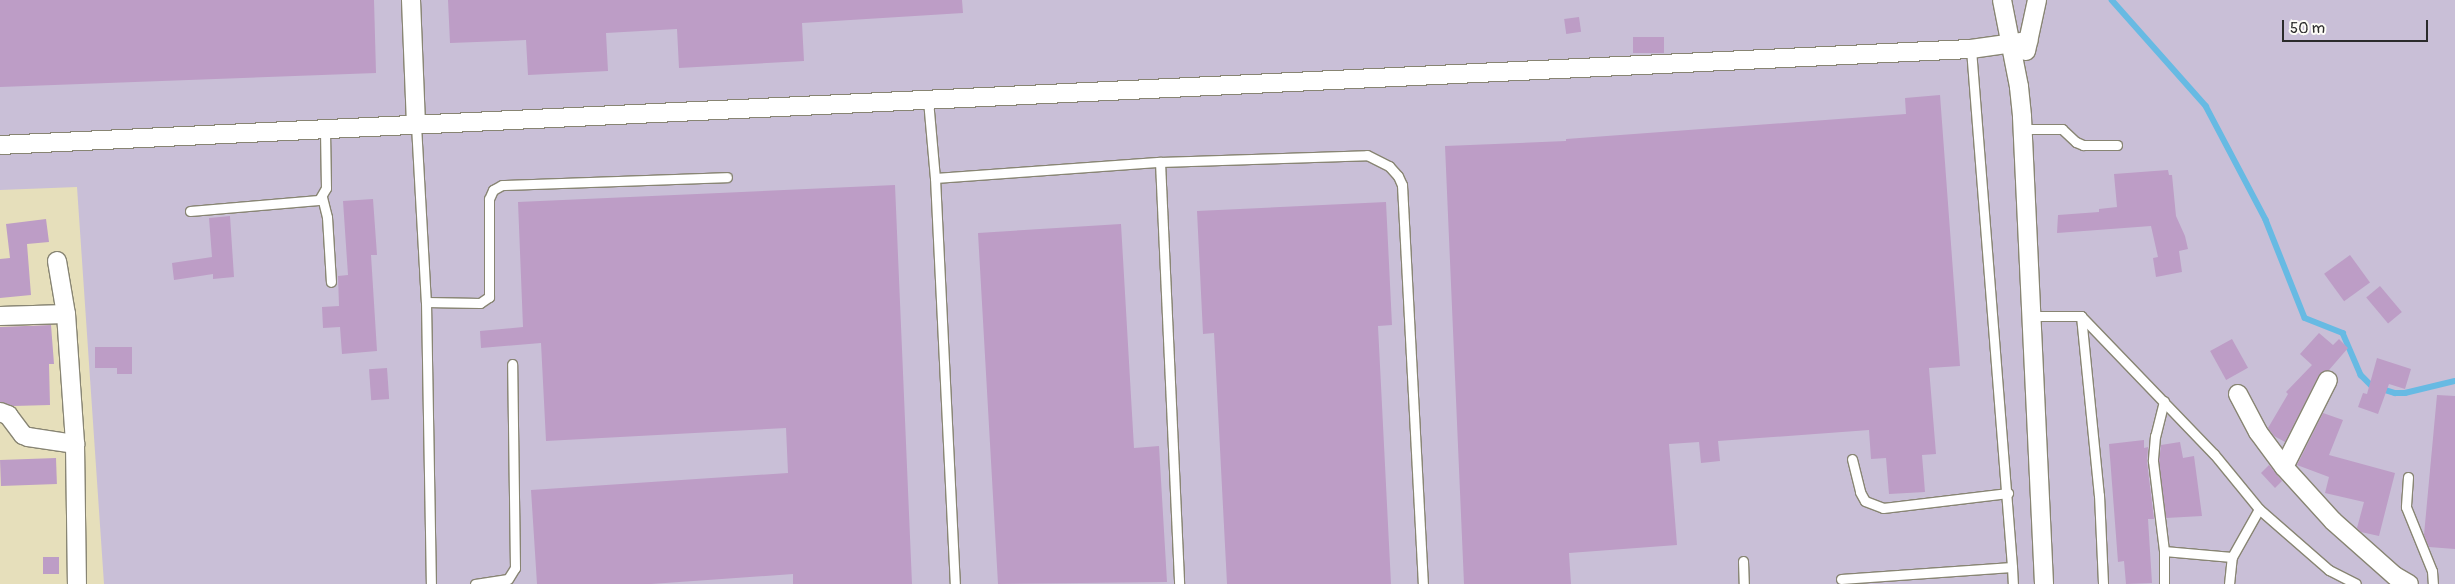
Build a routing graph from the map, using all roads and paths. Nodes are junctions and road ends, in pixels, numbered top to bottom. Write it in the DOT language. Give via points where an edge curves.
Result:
graph roads {
  1 [pos="411,0"];
  2 [pos="2002,0"];
  3 [pos="2037,0"];
  4 [pos="2020,43"];
  5 [pos="1971,50"];
  6 [pos="928,100"];
  7 [pos="416,125"];
  8 [pos="325,129"];
  9 [pos="2023,129"];
  10 [pos="0,145"];
  11 [pos="2117,145"];
  12 [pos="1160,162"];
  13 [pos="727,177"];
  14 [pos="935,178"];
  15 [pos="322,197"];
  16 [pos="190,211"];
  17 [pos="57,261"];
  18 [pos="331,282"];
  19 [pos="426,302"];
  20 [pos="66,314"];
  21 [pos="0,316"];
  22 [pos="2032,316"];
  23 [pos="2081,316"];
  24 [pos="512,364"];
  25 [pos="2328,380"];
  26 [pos="2238,394"];
  27 [pos="2164,401"];
  28 [pos="0,412"];
  29 [pos="75,444"];
  30 [pos="1852,459"];
  31 [pos="2284,467"];
  32 [pos="2408,477"];
  33 [pos="2008,493"];
  34 [pos="2259,509"];
  35 [pos="2164,551"];
  36 [pos="2232,557"];
  37 [pos="1743,561"];
  38 [pos="2012,567"];
  39 [pos="1841,579"];
  40 [pos="77,584"];
  41 [pos="431,584"];
  42 [pos="476,584"];
  43 [pos="955,584"];
  44 [pos="1179,584"];
  45 [pos="1423,584"];
  46 [pos="1744,584"];
  47 [pos="2013,584"];
  48 [pos="2044,584"];
  49 [pos="2103,584"];
  50 [pos="2164,584"];
  51 [pos="2229,584"];
  52 [pos="2356,584"];
  53 [pos="2408,584"];
  54 [pos="2433,584"];
  1 -- 7 [label="street"];
  2 -- 4 [label="street"];
  3 -- 4 [label="street"];
  4 -- 5 [label="street"];
  4 -- 9 [label="street" via="2019,87"];
  5 -- 6 [label="street"];
  5 -- 33 [label="lane"];
  6 -- 7 [label="street"];
  6 -- 14 [label="lane"];
  7 -- 8 [label="street"];
  7 -- 19 [label="lane"];
  8 -- 10 [label="street"];
  8 -- 15 [label="lane" via="326,188"];
  9 -- 11 [label="lane" via="2062,129 2083,145"];
  9 -- 22 [label="street"];
  12 -- 14 [label="lane"];
  12 -- 44 [label="lane"];
  12 -- 45 [label="lane" via="1367,155 1389,166 1398,176 1402,185"];
  13 -- 19 [label="lane" via="502,185 489,198 488,298 480,303"];
  14 -- 43 [label="lane"];
  15 -- 16 [label="lane" via="319,200"];
  15 -- 18 [label="lane" via="328,225"];
  17 -- 20 [label="street"];
  19 -- 41 [label="lane"];
  20 -- 21 [label="street"];
  20 -- 29 [label="street"];
  22 -- 23 [label="lane"];
  22 -- 48 [label="street"];
  23 -- 27 [label="lane"];
  23 -- 49 [label="lane" via="2099,494"];
  24 -- 42 [label="lane" via="514,568 508,579"];
  25 -- 31 [label="street"];
  26 -- 31 [label="street" via="2258,432"];
  27 -- 34 [label="lane" via="2214,454"];
  27 -- 35 [label="lane" via="2155,436 2153,461"];
  28 -- 29 [label="street" via="28,437"];
  29 -- 40 [label="street"];
  30 -- 33 [label="lane" via="1860,492 1866,501 1883,508"];
  31 -- 53 [label="street" via="2333,521"];
  32 -- 54 [label="lane" via="2406,507 2432,571"];
  33 -- 38 [label="lane"];
  34 -- 36 [label="lane"];
  34 -- 52 [label="lane" via="2329,570"];
  35 -- 36 [label="lane"];
  35 -- 50 [label="lane"];
  36 -- 51 [label="lane"];
  37 -- 46 [label="lane"];
  38 -- 39 [label="lane"];
  38 -- 47 [label="lane"];
}
